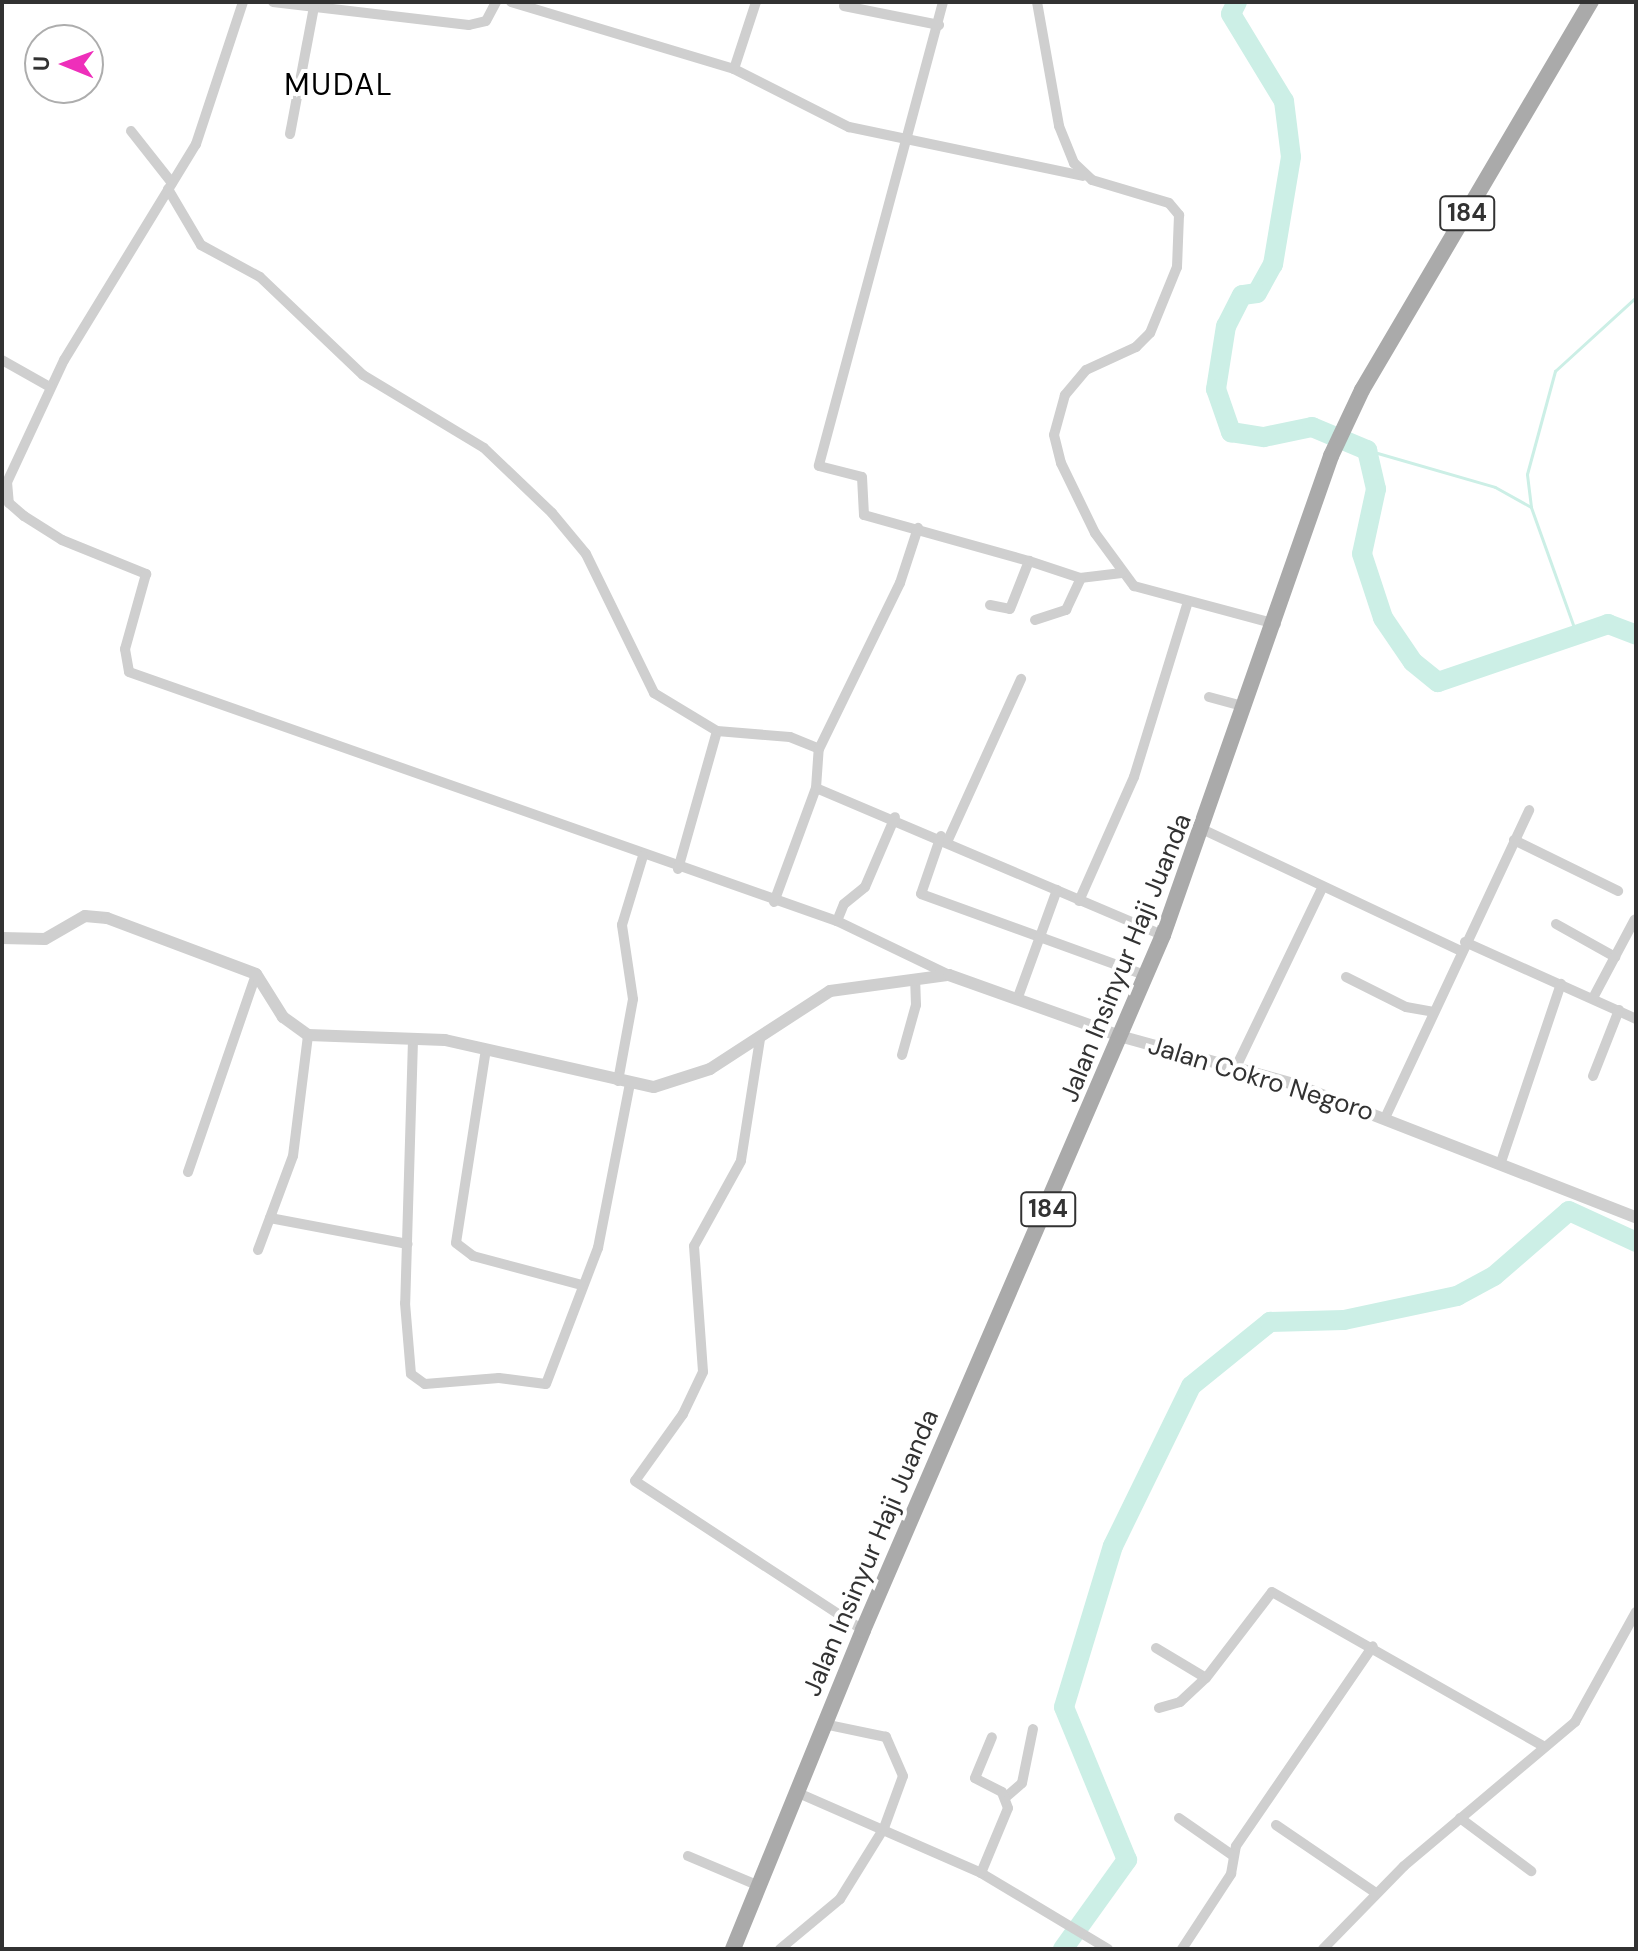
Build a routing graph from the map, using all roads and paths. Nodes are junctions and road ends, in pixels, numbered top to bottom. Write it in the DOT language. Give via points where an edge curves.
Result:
graph roads {
  1 [pos="242,2"];
  2 [pos="273,2"];
  3 [pos="496,2"];
  4 [pos="511,2"];
  5 [pos="756,2"];
  6 [pos="943,2"];
  7 [pos="1037,2"];
  8 [pos="1591,2"];
  9 [pos="844,6"];
  10 [pos="314,7"];
  11 [pos="939,25"];
  12 [pos="734,69"];
  13 [pos="131,131"];
  14 [pos="290,134"];
  15 [pos="907,141"];
  16 [pos="1083,176"];
  17 [pos="170,186"];
  18 [pos="2,360"];
  19 [pos="50,387"];
  20 [pos="918,528"];
  21 [pos="1029,561"];
  22 [pos="1122,573"];
  23 [pos="1081,578"];
  24 [pos="1188,601"];
  25 [pos="990,605"];
  26 [pos="1035,620"];
  27 [pos="1277,624"];
  28 [pos="1021,679"];
  29 [pos="1209,697"];
  30 [pos="1247,708"];
  31 [pos="717,731"];
  32 [pos="819,749"];
  33 [pos="816,788"];
  34 [pos="1529,810"];
  35 [pos="895,817"];
  36 [pos="1204,830"];
  37 [pos="944,838"];
  38 [pos="1514,840"];
  39 [pos="643,856"];
  40 [pos="678,869"];
  41 [pos="1322,888"];
  42 [pos="1057,890"];
  43 [pos="1618,891"];
  44 [pos="1079,901"];
  45 [pos="774,902"];
  46 [pos="1635,919"];
  47 [pos="837,921"];
  48 [pos="1556,924"];
  49 [pos="1163,935"];
  50 [pos="1042,937"];
  51 [pos="2,938"];
  52 [pos="1463,947"];
  53 [pos="1615,957"];
  54 [pos="256,974"];
  55 [pos="949,975"];
  56 [pos="1147,976"];
  57 [pos="1346,977"];
  58 [pos="915,982"];
  59 [pos="1561,984"];
  60 [pos="1018,997"];
  61 [pos="1593,998"];
  62 [pos="1619,1010"];
  63 [pos="1434,1012"];
  64 [pos="1636,1019"];
  65 [pos="308,1035"];
  66 [pos="1123,1037"];
  67 [pos="760,1039"];
  68 [pos="413,1040"];
  69 [pos="486,1049"];
  70 [pos="902,1055"];
  71 [pos="1236,1067"];
  72 [pos="1593,1076"];
  73 [pos="624,1083"];
  74 [pos="1385,1118"];
  75 [pos="1501,1162"];
  76 [pos="188,1172"];
  77 [pos="1636,1217"];
  78 [pos="270,1218"];
  79 [pos="408,1244"];
  80 [pos="258,1250"];
  81 [pos="582,1285"];
  82 [pos="1636,1612"];
  83 [pos="863,1630"];
  84 [pos="1373,1646"];
  85 [pos="1156,1648"];
  86 [pos="1206,1678"];
  87 [pos="1159,1708"];
  88 [pos="824,1724"];
  89 [pos="1033,1729"];
  90 [pos="992,1737"];
  91 [pos="1543,1746"];
  92 [pos="796,1792"];
  93 [pos="1006,1797"];
  94 [pos="1179,1818"];
  95 [pos="1460,1818"];
  96 [pos="1276,1825"];
  97 [pos="884,1828"];
  98 [pos="1232,1855"];
  99 [pos="688,1856"];
  100 [pos="1531,1871"];
  101 [pos="981,1873"];
  102 [pos="759,1886"];
  103 [pos="1376,1893"];
  104 [pos="733,1949"];
  105 [pos="780,1949"];
  106 [pos="1108,1949"];
  107 [pos="1182,1949"];
  108 [pos="1323,1949"];
  1 -- 17 [label="street" via="208,117"];
  2 -- 10 [label="street"];
  3 -- 10 [label="street" via="488,19 469,25"];
  4 -- 12 [label="street"];
  5 -- 12 [label="street"];
  6 -- 11 [label="street"];
  7 -- 16 [label="street" via="1059,126"];
  8 -- 27 [label="main road, Jalan Insinyur Haji Juanda / 184" via="1345,424"];
  9 -- 11 [label="street"];
  10 -- 14 [label="street"];
  11 -- 15 [label="street"];
  12 -- 15 [label="street" via="832,121"];
  13 -- 17 [label="street"];
  15 -- 16 [label="street"];
  15 -- 20 [label="street" via="819,462 824,472 862,477 864,515"];
  16 -- 22 [label="street" via="1172,204 1179,215 1177,267 1150,333 1074,381 1056,421 1061,463"];
  17 -- 19 [label="street"];
  17 -- 31 [label="street" via="201,245 260,277 363,375 484,448 542,504 586,554 654,693"];
  18 -- 19 [label="street"];
  19 -- 39 [label="street" via="9,476 9,503 62,540 146,574 125,649 129,672"];
  20 -- 21 [label="street"];
  20 -- 32 [label="street" via="900,583"];
  21 -- 23 [label="street"];
  21 -- 25 [label="street" via="1010,609"];
  22 -- 23 [label="street"];
  22 -- 24 [label="street" via="1142,590"];
  23 -- 26 [label="street" via="1066,610"];
  24 -- 27 [label="street"];
  24 -- 44 [label="street" via="1134,777"];
  27 -- 30 [label="main road, Jalan Insinyur Haji Juanda / 184"];
  28 -- 37 [label="street"];
  29 -- 30 [label="street"];
  30 -- 36 [label="main road, Jalan Insinyur Haji Juanda / 184"];
  31 -- 32 [label="street" via="790,737"];
  31 -- 40 [label="street"];
  32 -- 33 [label="street"];
  33 -- 35 [label="street"];
  33 -- 45 [label="street"];
  34 -- 38 [label="street"];
  35 -- 37 [label="street"];
  35 -- 47 [label="street" via="865,887 844,904"];
  36 -- 41 [label="street"];
  36 -- 49 [label="main road, Jalan Insinyur Haji Juanda / 184"];
  37 -- 42 [label="street" via="990,865"];
  37 -- 50 [label="street" via="921,894"];
  38 -- 43 [label="street"];
  38 -- 52 [label="street"];
  39 -- 40 [label="street"];
  39 -- 73 [label="street" via="622,925 633,999"];
  40 -- 45 [label="street"];
  41 -- 52 [label="street"];
  41 -- 71 [label="street"];
  42 -- 44 [label="street"];
  42 -- 50 [label="street"];
  44 -- 49 [label="street"];
  45 -- 47 [label="street"];
  46 -- 53 [label="street"];
  47 -- 55 [label="street"];
  48 -- 53 [label="street"];
  49 -- 56 [label="main road, Jalan Insinyur Haji Juanda / 184"];
  50 -- 56 [label="street"];
  50 -- 60 [label="street"];
  51 -- 54 [label="street" via="45,939 95,915"];
  52 -- 59 [label="street"];
  52 -- 63 [label="street"];
  53 -- 61 [label="street"];
  54 -- 65 [label="street" via="288,1024"];
  54 -- 76 [label="street"];
  55 -- 58 [label="street, Jalan Cokro Negoro"];
  55 -- 60 [label="street, Jalan Cokro Negoro"];
  56 -- 66 [label="main road, Jalan Insinyur Haji Juanda / 184"];
  57 -- 63 [label="street" via="1406,1007"];
  58 -- 67 [label="street, Jalan Cokro Negoro" via="830,991"];
  58 -- 70 [label="street" via="916,1005"];
  59 -- 61 [label="street"];
  59 -- 75 [label="street"];
  60 -- 66 [label="street, Jalan Cokro Negoro"];
  61 -- 62 [label="street"];
  62 -- 64 [label="street"];
  62 -- 72 [label="street"];
  63 -- 74 [label="street"];
  65 -- 68 [label="street, Jalan Cokro Negoro"];
  65 -- 78 [label="street" via="293,1156"];
  66 -- 71 [label="street, Jalan Cokro Negoro"];
  66 -- 83 [label="main road, Jalan Insinyur Haji Juanda / 184"];
  67 -- 73 [label="street, Jalan Cokro Negoro" via="676,1084"];
  67 -- 83 [label="street" via="741,1161 694,1246 703,1372 683,1414 635,1481"];
  68 -- 69 [label="street, Jalan Cokro Negoro"];
  68 -- 79 [label="street"];
  69 -- 73 [label="street, Jalan Cokro Negoro"];
  69 -- 81 [label="street" via="456,1243 473,1256"];
  71 -- 74 [label="street, Jalan Cokro Negoro"];
  73 -- 81 [label="street" via="598,1248"];
  74 -- 75 [label="street, Jalan Cokro Negoro"];
  75 -- 77 [label="street, Jalan Cokro Negoro"];
  78 -- 79 [label="street"];
  78 -- 80 [label="street"];
  79 -- 81 [label="street" via="410,1368 413,1380 425,1384 499,1378 544,1386"];
  82 -- 91 [label="street" via="1585,1710"];
  83 -- 88 [label="main road, Jalan Insinyur Haji Juanda / 184"];
  84 -- 86 [label="street" via="1272,1592"];
  84 -- 91 [label="street"];
  84 -- 98 [label="street"];
  85 -- 86 [label="street"];
  86 -- 87 [label="street" via="1180,1702"];
  88 -- 92 [label="main road, Jalan Insinyur Haji Juanda / 184"];
  88 -- 97 [label="street" via="888,1740 903,1776"];
  89 -- 93 [label="street" via="1022,1783"];
  90 -- 93 [label="street" via="975,1778"];
  91 -- 95 [label="street"];
  92 -- 97 [label="street"];
  92 -- 102 [label="main road, Jalan Insinyur Haji Juanda / 184"];
  93 -- 101 [label="street" via="1007,1814"];
  94 -- 98 [label="street"];
  95 -- 100 [label="street"];
  95 -- 103 [label="street"];
  96 -- 103 [label="street"];
  97 -- 101 [label="street"];
  97 -- 105 [label="street" via="840,1899"];
  98 -- 107 [label="street" via="1231,1874"];
  99 -- 102 [label="street"];
  101 -- 106 [label="street"];
  102 -- 104 [label="main road, Jalan Insinyur Haji Juanda / 184"];
  103 -- 108 [label="street"];
}
